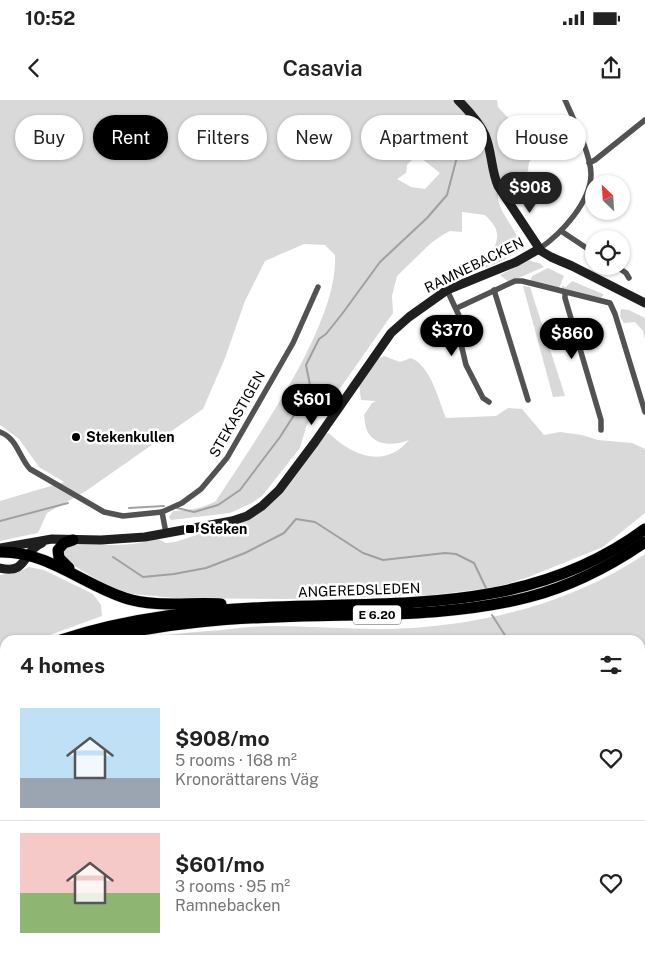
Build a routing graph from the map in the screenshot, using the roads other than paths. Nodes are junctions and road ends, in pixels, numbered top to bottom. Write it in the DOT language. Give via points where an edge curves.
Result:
graph roads {
  1 [pos="458,100"];
  2 [pos="565,100"];
  3 [pos="645,120"];
  4 [pos="589,163"];
  5 [pos="561,231"];
  6 [pos="585,247"];
  7 [pos="539,249"];
  8 [pos="627,275"];
  9 [pos="629,278"];
  10 [pos="318,287"];
  11 [pos="447,290"];
  12 [pos="494,290"];
  13 [pos="565,292"];
  14 [pos="645,303"];
  15 [pos="457,308"];
  16 [pos="528,400"];
  17 [pos="488,402"];
  18 [pos="645,412"];
  19 [pos="601,430"];
  20 [pos="0,432"];
  21 [pos="162,512"];
  22 [pos="645,529"];
  23 [pos="166,533"];
  24 [pos="52,539"];
  25 [pos="73,540"];
  26 [pos="645,542"];
  27 [pos="0,548"];
  28 [pos="0,552"];
  29 [pos="28,555"];
  30 [pos="0,568"];
  31 [pos="84,579"];
  32 [pos="275,607"];
  33 [pos="80,635"];
  34 [pos="119,635"];
  1 -- 7 [label="street" via="485,134 498,186"];
  2 -- 4 [label="street, RAMNEBACKEN"];
  3 -- 4 [label="street"];
  4 -- 5 [label="street, RAMNEBACKEN" via="588,186 578,208"];
  5 -- 6 [label="street"];
  5 -- 7 [label="street, RAMNEBACKEN"];
  7 -- 11 [label="street, RAMNEBACKEN" via="510,265"];
  7 -- 14 [label="street" via="551,258"];
  8 -- 9 [label="street"];
  10 -- 21 [label="street, STEKASTIGEN" via="293,342 228,458 201,489"];
  11 -- 15 [label="street"];
  11 -- 23 [label="street, RAMNEBACKEN" via="391,333 298,465 262,506 232,521"];
  12 -- 13 [label="street" via="522,281"];
  12 -- 15 [label="street"];
  12 -- 16 [label="street"];
  13 -- 18 [label="street" via="610,303"];
  13 -- 19 [label="street" via="601,420"];
  15 -- 17 [label="street" via="466,365"];
  20 -- 21 [label="street" via="14,441 30,469 97,508 123,516"];
  21 -- 23 [label="street"];
  22 -- 32 [label="highway, ANGEREDSLEDEN / E 6.20" via="580,567 511,590 463,599 404,604"];
  23 -- 25 [label="street, RAMNEBACKEN" via="123,539"];
  24 -- 25 [label="street, RAMNEBACKEN"];
  24 -- 27 [label="street, RAMNEBACKEN"];
  24 -- 29 [label="street" via="36,546"];
  25 -- 31 [label="highway" via="61,545 58,554 62,562"];
  26 -- 34 [label="highway, ANGEREDSLEDEN / E 6.20" via="616,561 560,588 482,607 401,614 206,621"];
  28 -- 29 [label="highway"];
  29 -- 30 [label="street" via="17,568"];
  29 -- 31 [label="highway"];
  31 -- 32 [label="highway" via="111,593 135,600"];
  32 -- 33 [label="highway, ANGEREDSLEDEN / E 6.20" via="174,615 124,623"];
}
